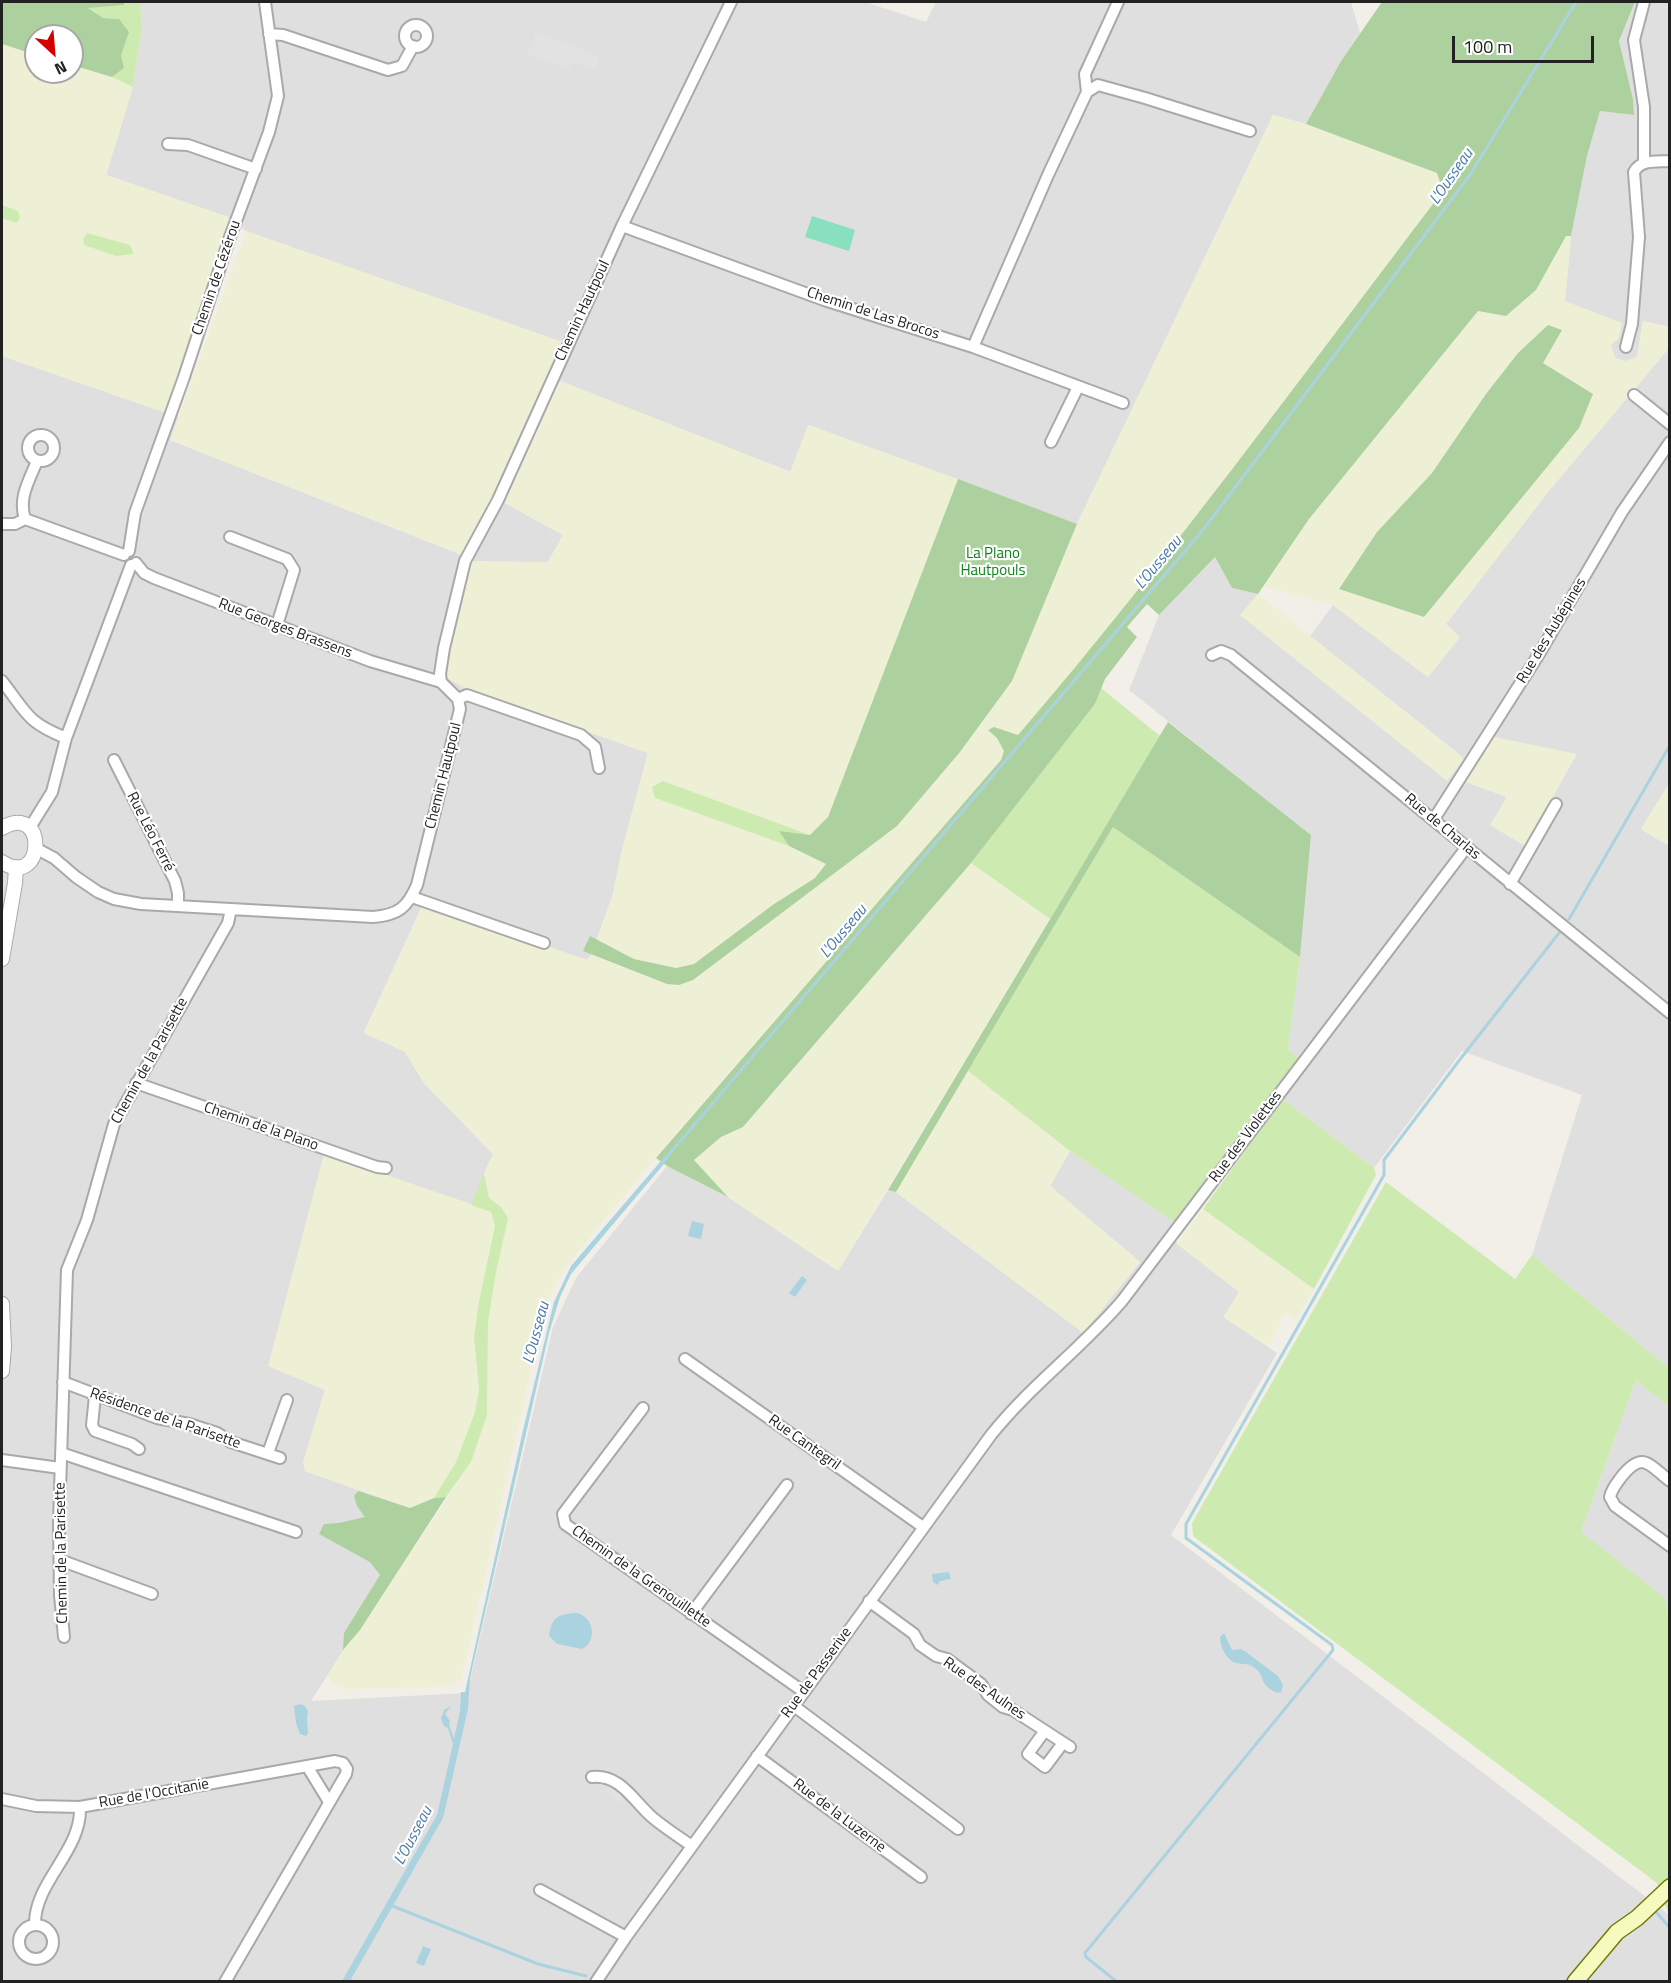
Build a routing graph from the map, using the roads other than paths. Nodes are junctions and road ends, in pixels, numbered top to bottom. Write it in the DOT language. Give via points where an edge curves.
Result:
graph roads {
  1 [pos="265,2"];
  2 [pos="731,2"];
  3 [pos="1118,2"];
  4 [pos="1644,2"];
  5 [pos="269,34"];
  6 [pos="413,46"];
  7 [pos="1087,92"];
  8 [pos="1250,131"];
  9 [pos="168,144"];
  10 [pos="1670,161"];
  11 [pos="1644,163"];
  12 [pos="256,169"];
  13 [pos="622,226"];
  14 [pos="973,347"];
  15 [pos="1626,347"];
  16 [pos="1078,387"];
  17 [pos="1634,395"];
  18 [pos="1123,403"];
  19 [pos="1670,424"];
  20 [pos="1051,442"];
  21 [pos="1670,442"];
  22 [pos="37,461"];
  23 [pos="25,519"];
  24 [pos="2,524"];
  25 [pos="230,537"];
  26 [pos="126,553"];
  27 [pos="134,564"];
  28 [pos="277,625"];
  29 [pos="1212,655"];
  30 [pos="2,681"];
  31 [pos="441,682"];
  32 [pos="458,699"];
  33 [pos="66,738"];
  34 [pos="114,760"];
  35 [pos="599,768"];
  36 [pos="1556,804"];
  37 [pos="1434,819"];
  38 [pos="2,828"];
  39 [pos="29,829"];
  40 [pos="1466,848"];
  41 [pos="37,849"];
  42 [pos="2,862"];
  43 [pos="16,867"];
  44 [pos="1510,884"];
  45 [pos="412,897"];
  46 [pos="178,906"];
  47 [pos="231,909"];
  48 [pos="544,943"];
  49 [pos="2,959"];
  50 [pos="1670,1013"];
  51 [pos="136,1083"];
  52 [pos="386,1168"];
  53 [pos="2,1304"];
  54 [pos="685,1359"];
  55 [pos="2,1371"];
  56 [pos="63,1382"];
  57 [pos="94,1396"];
  58 [pos="287,1400"];
  59 [pos="643,1408"];
  60 [pos="1010,1412"];
  61 [pos="139,1449"];
  62 [pos="61,1453"];
  63 [pos="268,1453"];
  64 [pos="280,1458"];
  65 [pos="2,1460"];
  66 [pos="60,1468"];
  67 [pos="1670,1480"];
  68 [pos="787,1485"];
  69 [pos="923,1527"];
  70 [pos="296,1532"];
  71 [pos="1670,1546"];
  72 [pos="60,1560"];
  73 [pos="152,1594"];
  74 [pos="870,1601"];
  75 [pos="691,1614"];
  76 [pos="64,1637"];
  77 [pos="804,1692"];
  78 [pos="794,1706"];
  79 [pos="1044,1732"];
  80 [pos="758,1756"];
  81 [pos="307,1766"];
  82 [pos="592,1777"];
  83 [pos="2,1799"];
  84 [pos="329,1802"];
  85 [pos="80,1807"];
  86 [pos="957,1829"];
  87 [pos="692,1846"];
  88 [pos="921,1877"];
  89 [pos="1670,1887"];
  90 [pos="540,1890"];
  91 [pos="1637,1918"];
  92 [pos="35,1925"];
  93 [pos="626,1937"];
  94 [pos="225,1982"];
  95 [pos="596,1982"];
  96 [pos="1575,1982"];
  97 [pos="1586,1982"];
  1 -- 5 [label="street, Chemin de Cézérou"];
  2 -- 13 [label="street, Chemin Hautpoul"];
  3 -- 7 [label="street" via="1085,74"];
  4 -- 11 [label="street" via="1634,40 1644,107"];
  5 -- 6 [label="street" via="283,35 388,70 402,66"];
  5 -- 12 [label="street, Chemin de Cézérou" via="278,96"];
  7 -- 8 [label="street" via="1098,85"];
  7 -- 14 [label="street"];
  9 -- 12 [label="street" via="188,145"];
  10 -- 11 [label="street"];
  11 -- 15 [label="street" via="1634,172 1638,237 1632,324"];
  12 -- 26 [label="street, Chemin de Cézérou" via="135,513"];
  13 -- 14 [label="street, Chemin de Las Brocos" via="824,300"];
  13 -- 31 [label="street, Chemin Hautpoul" via="498,500 465,561 444,648"];
  14 -- 16 [label="street, Chemin de Las Brocos"];
  16 -- 18 [label="street, Chemin de Las Brocos"];
  16 -- 20 [label="street"];
  17 -- 19 [label="street"];
  21 -- 37 [label="street, Rue des Aubépines" via="1622,512 1539,654"];
  22 -- 23 [label="street" via="22,498"];
  23 -- 24 [label="street"];
  23 -- 26 [label="street"];
  25 -- 28 [label="street" via="287,559 294,570"];
  26 -- 27 [label="street, Rue Georges Brassens" via="136,553"];
  27 -- 28 [label="street, Rue Georges Brassens" via="149,576"];
  27 -- 33 [label="street"];
  28 -- 31 [label="street, Rue Georges Brassens" via="370,661"];
  29 -- 37 [label="street, Rue de Charlas" via="1221,651 1231,655"];
  30 -- 33 [label="street" via="33,722"];
  31 -- 32 [label="street"];
  32 -- 35 [label="street" via="467,695 581,735 595,747"];
  32 -- 45 [label="street, Chemin Hautpoul" via="457,728"];
  33 -- 39 [label="street" via="47,803"];
  34 -- 46 [label="street, Rue Léo Ferré" via="175,881"];
  36 -- 44 [label="street"];
  37 -- 40 [label="street, Rue de Charlas"];
  38 -- 39 [label="street" via="15,823"];
  39 -- 41 [label="street" via="36,838"];
  40 -- 44 [label="street, Rue de Charlas"];
  40 -- 60 [label="street, Rue des Violettes" via="1122,1301"];
  41 -- 43 [label="street" via="30,861"];
  41 -- 46 [label="street" via="108,897"];
  42 -- 43 [label="street"];
  43 -- 49 [label="street"];
  44 -- 50 [label="street, Rue de Charlas"];
  45 -- 47 [label="street" via="401,910 373,917"];
  45 -- 48 [label="street"];
  46 -- 47 [label="street"];
  47 -- 51 [label="street, Chemin de la Parisette" via="228,923"];
  51 -- 52 [label="street, Chemin de la Plano"];
  51 -- 56 [label="street, Chemin de la Parisette" via="114,1124 87,1220 69,1263"];
  53 -- 55 [label="street"];
  54 -- 69 [label="street, Rue Cantegril"];
  56 -- 57 [label="street, Résidence de la Parisette"];
  56 -- 62 [label="street, Chemin de la Parisette"];
  57 -- 61 [label="street" via="95,1431"];
  57 -- 63 [label="street, Résidence de la Parisette" via="217,1433 231,1442"];
  58 -- 63 [label="street"];
  59 -- 75 [label="street, Chemin de la Grenouillette" via="563,1514 565,1524"];
  60 -- 69 [label="street, Rue de Passerive"];
  62 -- 66 [label="street, Chemin de la Parisette"];
  62 -- 70 [label="street"];
  63 -- 64 [label="street, Résidence de la Parisette"];
  65 -- 66 [label="street, Chemin de la Parisette"];
  66 -- 72 [label="street, Chemin de la Parisette"];
  67 -- 71 [label="street" via="1640,1461 1634,1463 1610,1497 1615,1506"];
  68 -- 75 [label="street"];
  69 -- 74 [label="street, Rue de Passerive"];
  72 -- 73 [label="street"];
  72 -- 76 [label="street, Chemin de la Parisette"];
  74 -- 77 [label="street, Rue de Passerive"];
  74 -- 79 [label="street, Rue des Aulnes" via="914,1634 920,1645 947,1659 981,1684 1003,1707"];
  75 -- 77 [label="street, Chemin de la Grenouillette"];
  77 -- 78 [label="street, Rue de Passerive"];
  78 -- 80 [label="street, Rue de Passerive"];
  78 -- 86 [label="street"];
  79 -- 79 [label="street, Rue des Aulnes" via="1067,1745 1045,1767 1028,1754"];
  80 -- 87 [label="street, Rue de Passerive"];
  80 -- 88 [label="street, Rue de la Luzerne"];
  81 -- 84 [label="street"];
  81 -- 84 [label="street, Rue de l'Occitanie" via="335,1761 346,1765 346,1774"];
  81 -- 85 [label="street, Rue de l'Occitanie"];
  82 -- 87 [label="street" via="610,1779 622,1787 653,1818"];
  83 -- 85 [label="street, Rue de l'Occitanie" via="36,1806"];
  84 -- 94 [label="street, Rue de l'Occitanie"];
  85 -- 92 [label="street" via="75,1835 38,1902"];
  87 -- 93 [label="street, Rue de Passerive"];
  89 -- 91 [label="main road"];
  90 -- 93 [label="street"];
  91 -- 96 [label="main road" via="1617,1932"];
  91 -- 97 [label="main road"];
  93 -- 95 [label="street, Rue de Passerive"];
}
